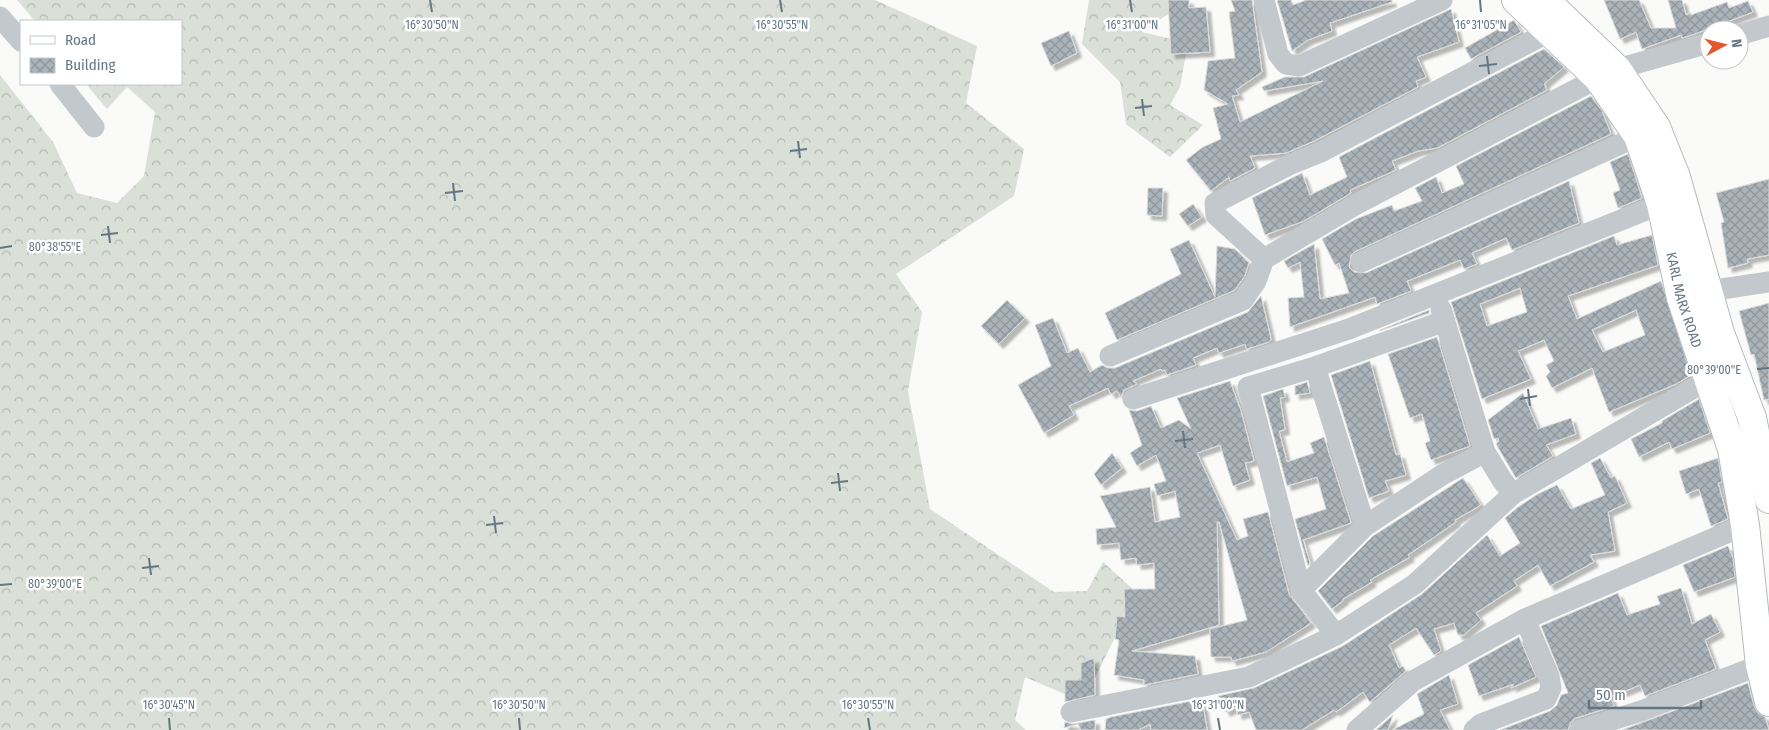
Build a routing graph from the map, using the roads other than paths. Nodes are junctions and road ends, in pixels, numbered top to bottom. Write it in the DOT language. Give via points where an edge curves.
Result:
graph roads {
  1 [pos="1264,0"];
  2 [pos="1442,0"];
  3 [pos="1516,0"];
  4 [pos="1545,0"];
  5 [pos="0,16"];
  6 [pos="1769,26"];
  7 [pos="1549,32"];
  8 [pos="1749,32"];
  9 [pos="20,40"];
  10 [pos="1699,46"];
  11 [pos="1607,73"];
  12 [pos="61,85"];
  13 [pos="94,127"];
  14 [pos="1638,136"];
  15 [pos="1661,204"];
  16 [pos="1264,259"];
  17 [pos="1361,262"];
  18 [pos="1769,282"];
  19 [pos="1708,291"];
  20 [pos="1436,295"];
  21 [pos="1445,321"];
  22 [pos="1110,356"];
  23 [pos="1316,367"];
  24 [pos="1709,379"];
  25 [pos="1133,399"];
  26 [pos="1761,416"];
  27 [pos="1485,452"];
  28 [pos="1513,494"];
  29 [pos="1769,499"];
  30 [pos="1745,525"];
  31 [pos="1365,526"];
  32 [pos="1301,590"];
  33 [pos="1525,620"];
  34 [pos="1336,635"];
  35 [pos="1760,666"];
  36 [pos="1769,702"];
  37 [pos="1071,712"];
  38 [pos="1357,730"];
  39 [pos="1474,730"];
  40 [pos="1580,730"];
  1 -- 2 [label="street" via="1278,54 1286,64 1299,66"];
  3 -- 7 [label="main road, KARL MARX ROAD"];
  4 -- 11 [label="main road, KARL MARX ROAD"];
  5 -- 9 [label="street"];
  6 -- 8 [label="street"];
  7 -- 11 [label="main road, KARL MARX ROAD"];
  7 -- 16 [label="street" via="1321,152 1282,168 1216,203 1216,215"];
  10 -- 11 [label="street"];
  11 -- 14 [label="main road, KARL MARX ROAD"];
  11 -- 16 [label="street" via="1355,205"];
  11 -- 19 [label="main road, KARL MARX ROAD" via="1656,127 1676,177"];
  12 -- 13 [label="street"];
  14 -- 15 [label="main road, KARL MARX ROAD"];
  14 -- 17 [label="street"];
  15 -- 20 [label="street"];
  15 -- 24 [label="main road, KARL MARX ROAD" via="1680,298"];
  16 -- 22 [label="street" via="1243,300"];
  18 -- 19 [label="street"];
  19 -- 26 [label="main road, KARL MARX ROAD" via="1720,333"];
  20 -- 21 [label="street"];
  20 -- 25 [label="street" via="1349,329"];
  21 -- 23 [label="street"];
  21 -- 27 [label="street"];
  23 -- 31 [label="street"];
  23 -- 32 [label="street" via="1248,386"];
  24 -- 28 [label="street"];
  24 -- 30 [label="main road, KARL MARX ROAD" via="1732,448"];
  26 -- 29 [label="main road, KARL MARX ROAD"];
  27 -- 28 [label="street"];
  27 -- 31 [label="street" via="1442,475"];
  28 -- 34 [label="street" via="1415,584"];
  30 -- 33 [label="street"];
  30 -- 35 [label="main road, KARL MARX ROAD"];
  31 -- 32 [label="street"];
  32 -- 34 [label="street"];
  33 -- 38 [label="street" via="1413,680"];
  33 -- 39 [label="street" via="1549,676 1551,688 1546,699 1481,724"];
  34 -- 37 [label="street" via="1249,677"];
  35 -- 36 [label="main road, KARL MARX ROAD"];
  35 -- 40 [label="street" via="1641,711"];
}
